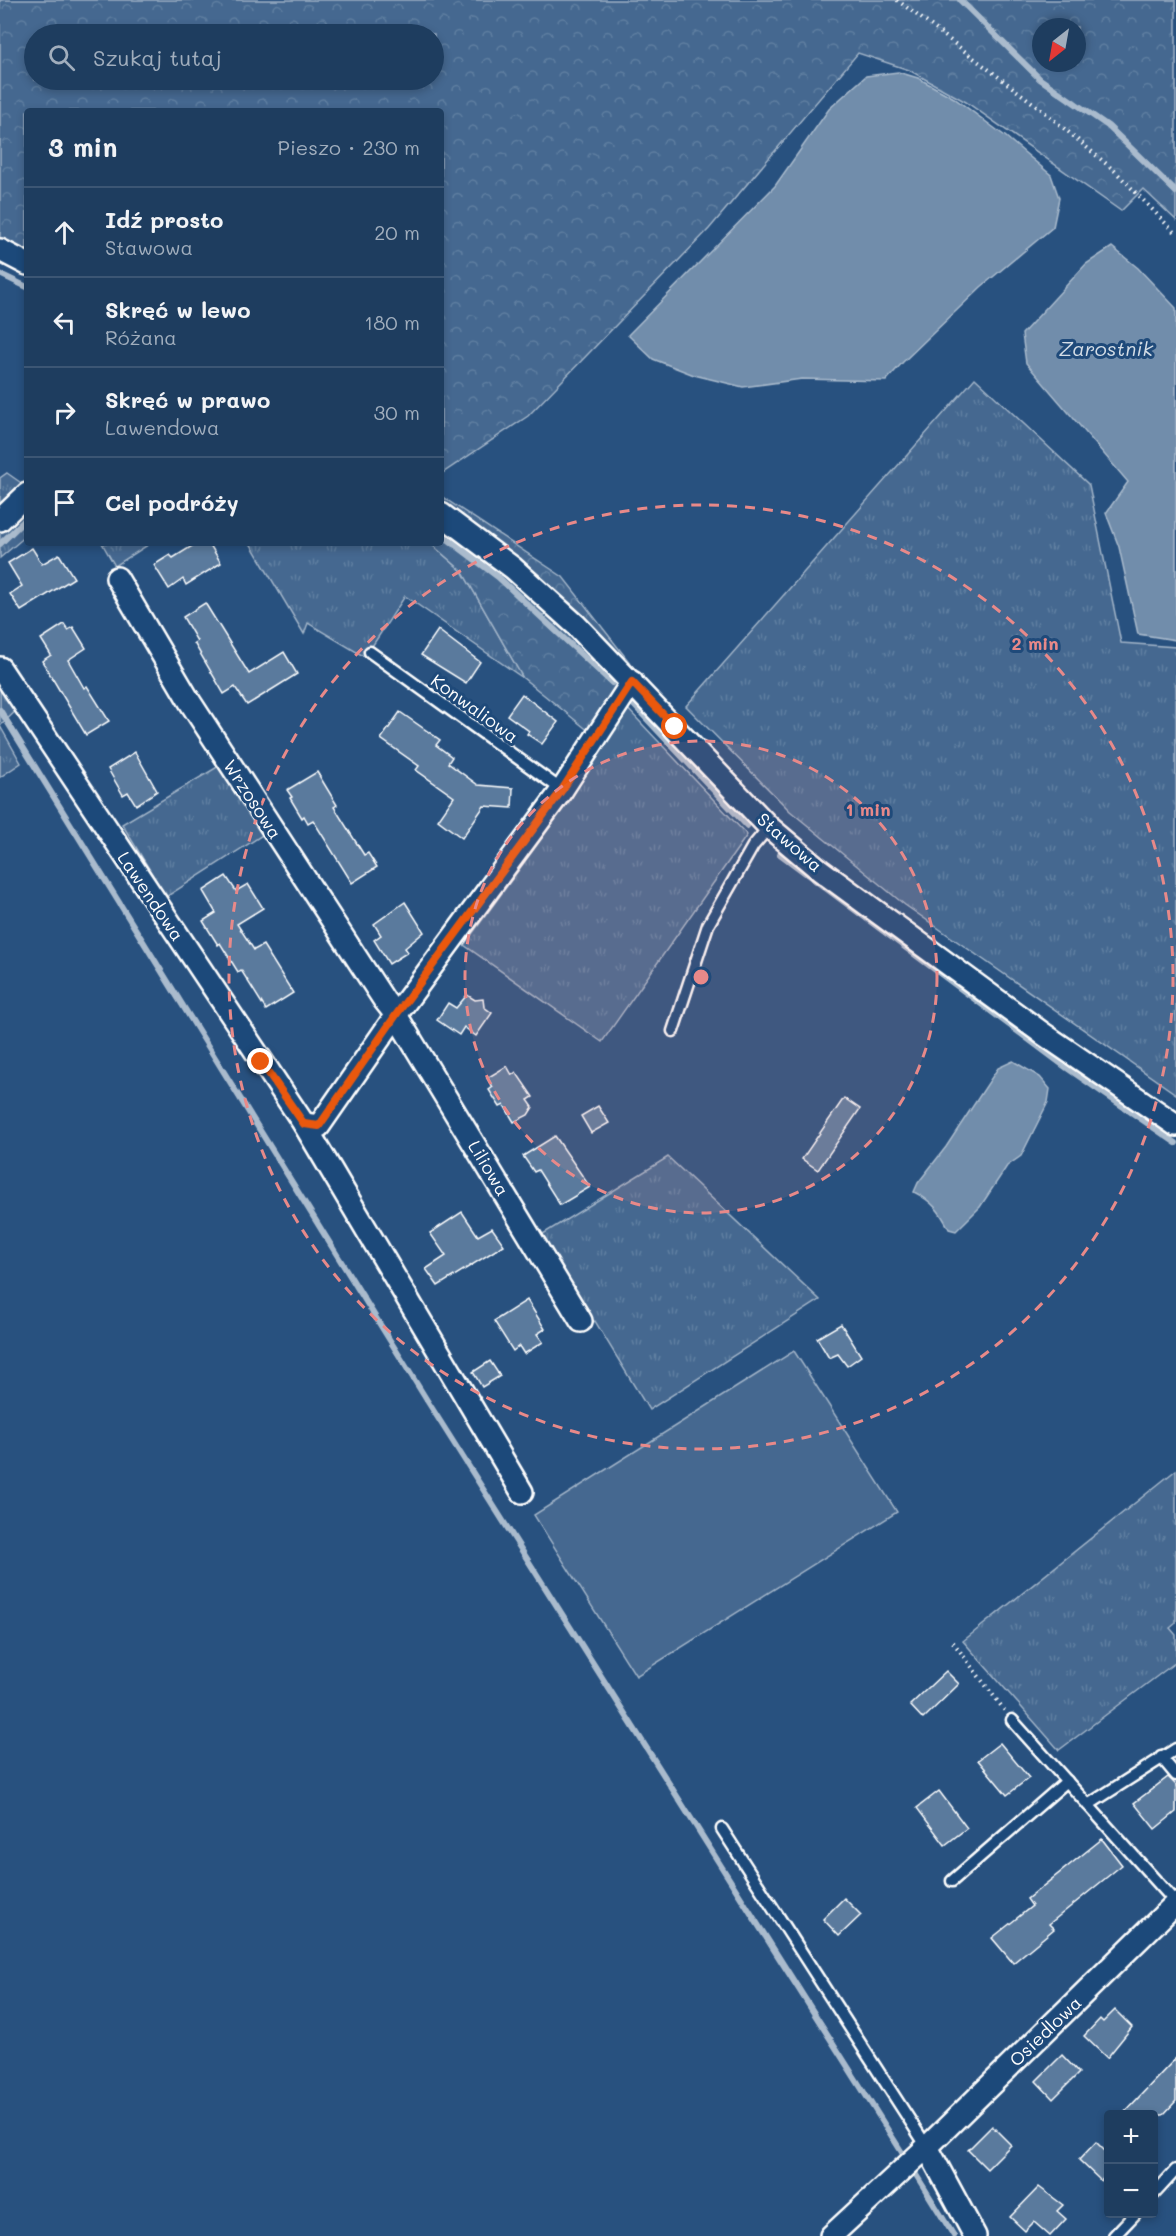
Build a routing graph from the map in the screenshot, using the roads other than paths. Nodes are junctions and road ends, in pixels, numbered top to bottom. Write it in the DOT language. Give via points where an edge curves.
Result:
graph roads {
  1 [pos="0,250"];
  2 [pos="24,262"];
  3 [pos="24,497"];
  4 [pos="444,516"];
  5 [pos="0,520"];
  6 [pos="117,578"];
  7 [pos="370,652"];
  8 [pos="0,668"];
  9 [pos="632,682"];
  10 [pos="562,790"];
  11 [pos="769,827"];
  12 [pos="396,1015"];
  13 [pos="672,1030"];
  14 [pos="304,1124"];
  15 [pos="1176,1125"];
  16 [pos="581,1321"];
  17 [pos="522,1492"];
  18 [pos="1012,1720"];
  19 [pos="1176,1749"];
  20 [pos="1161,1758"];
  21 [pos="1176,1775"];
  22 [pos="1067,1781"];
  23 [pos="1088,1805"];
  24 [pos="723,1829"];
  25 [pos="952,1881"];
  26 [pos="1176,1903"];
  27 [pos="921,2153"];
  28 [pos="1176,2169"];
  29 [pos="1158,2189"];
  30 [pos="1131,2218"];
  31 [pos="831,2236"];
  32 [pos="975,2236"];
  33 [pos="1114,2236"];
  1 -- 2 [label="street"];
  3 -- 5 [label="street"];
  4 -- 9 [label="street, Stawowa" via="513,568"];
  6 -- 12 [label="street, Wrzosowa" via="190,702"];
  7 -- 10 [label="lane, Konwaliowa"];
  8 -- 14 [label="street, Lawendowa"];
  9 -- 10 [label="street"];
  9 -- 11 [label="street, Stawowa"];
  10 -- 12 [label="street"];
  11 -- 13 [label="lane" via="753,846 708,925"];
  11 -- 15 [label="street, Stawowa" via="820,870 1042,1034"];
  12 -- 14 [label="street" via="319,1126"];
  12 -- 16 [label="street, Liliowa"];
  14 -- 17 [label="street, Lawendowa"];
  18 -- 22 [label="lane"];
  19 -- 20 [label="lane"];
  20 -- 21 [label="lane"];
  20 -- 23 [label="lane"];
  22 -- 23 [label="lane"];
  22 -- 25 [label="lane"];
  23 -- 26 [label="lane"];
  24 -- 27 [label="lane"];
  26 -- 27 [label="street, Osiedlowa"];
  27 -- 31 [label="street, Osiedlowa"];
  27 -- 32 [label="street"];
  28 -- 29 [label="lane"];
  30 -- 33 [label="lane"];
}
